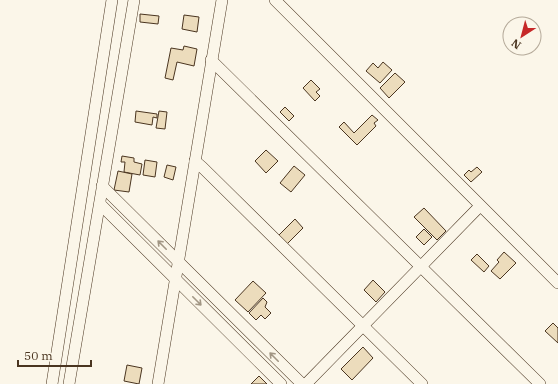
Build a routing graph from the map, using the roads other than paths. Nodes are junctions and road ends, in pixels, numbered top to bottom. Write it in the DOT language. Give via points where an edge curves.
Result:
graph roads {
  1 [pos="112,0"];
  2 [pos="134,0"];
  3 [pos="222,0"];
  4 [pos="275,0"];
  5 [pos="211,60"];
  6 [pos="194,161"];
  7 [pos="102,186"];
  8 [pos="100,204"];
  9 [pos="480,206"];
  10 [pos="178,261"];
  11 [pos="421,266"];
  12 [pos="175,279"];
  13 [pos="558,283"];
  14 [pos="363,326"];
  15 [pos="52,384"];
  16 [pos="69,384"];
  17 [pos="158,384"];
  18 [pos="281,384"];
  19 [pos="302,384"];
  20 [pos="306,384"];
  21 [pos="422,384"];
  22 [pos="540,384"];
  1 -- 15 [label="street"];
  2 -- 7 [label="street"];
  3 -- 5 [label="street"];
  4 -- 9 [label="street"];
  5 -- 6 [label="street"];
  5 -- 11 [label="street"];
  6 -- 10 [label="street"];
  6 -- 14 [label="street"];
  7 -- 8 [label="street"];
  10 -- 7 [label="street, one-way"];
  8 -- 12 [label="street"];
  8 -- 16 [label="street"];
  9 -- 11 [label="street"];
  9 -- 13 [label="street"];
  10 -- 12 [label="street"];
  19 -- 10 [label="street, one-way"];
  11 -- 14 [label="street"];
  11 -- 22 [label="street"];
  12 -- 17 [label="street"];
  12 -- 18 [label="street, one-way"];
  14 -- 20 [label="street"];
  14 -- 21 [label="street"];
}
